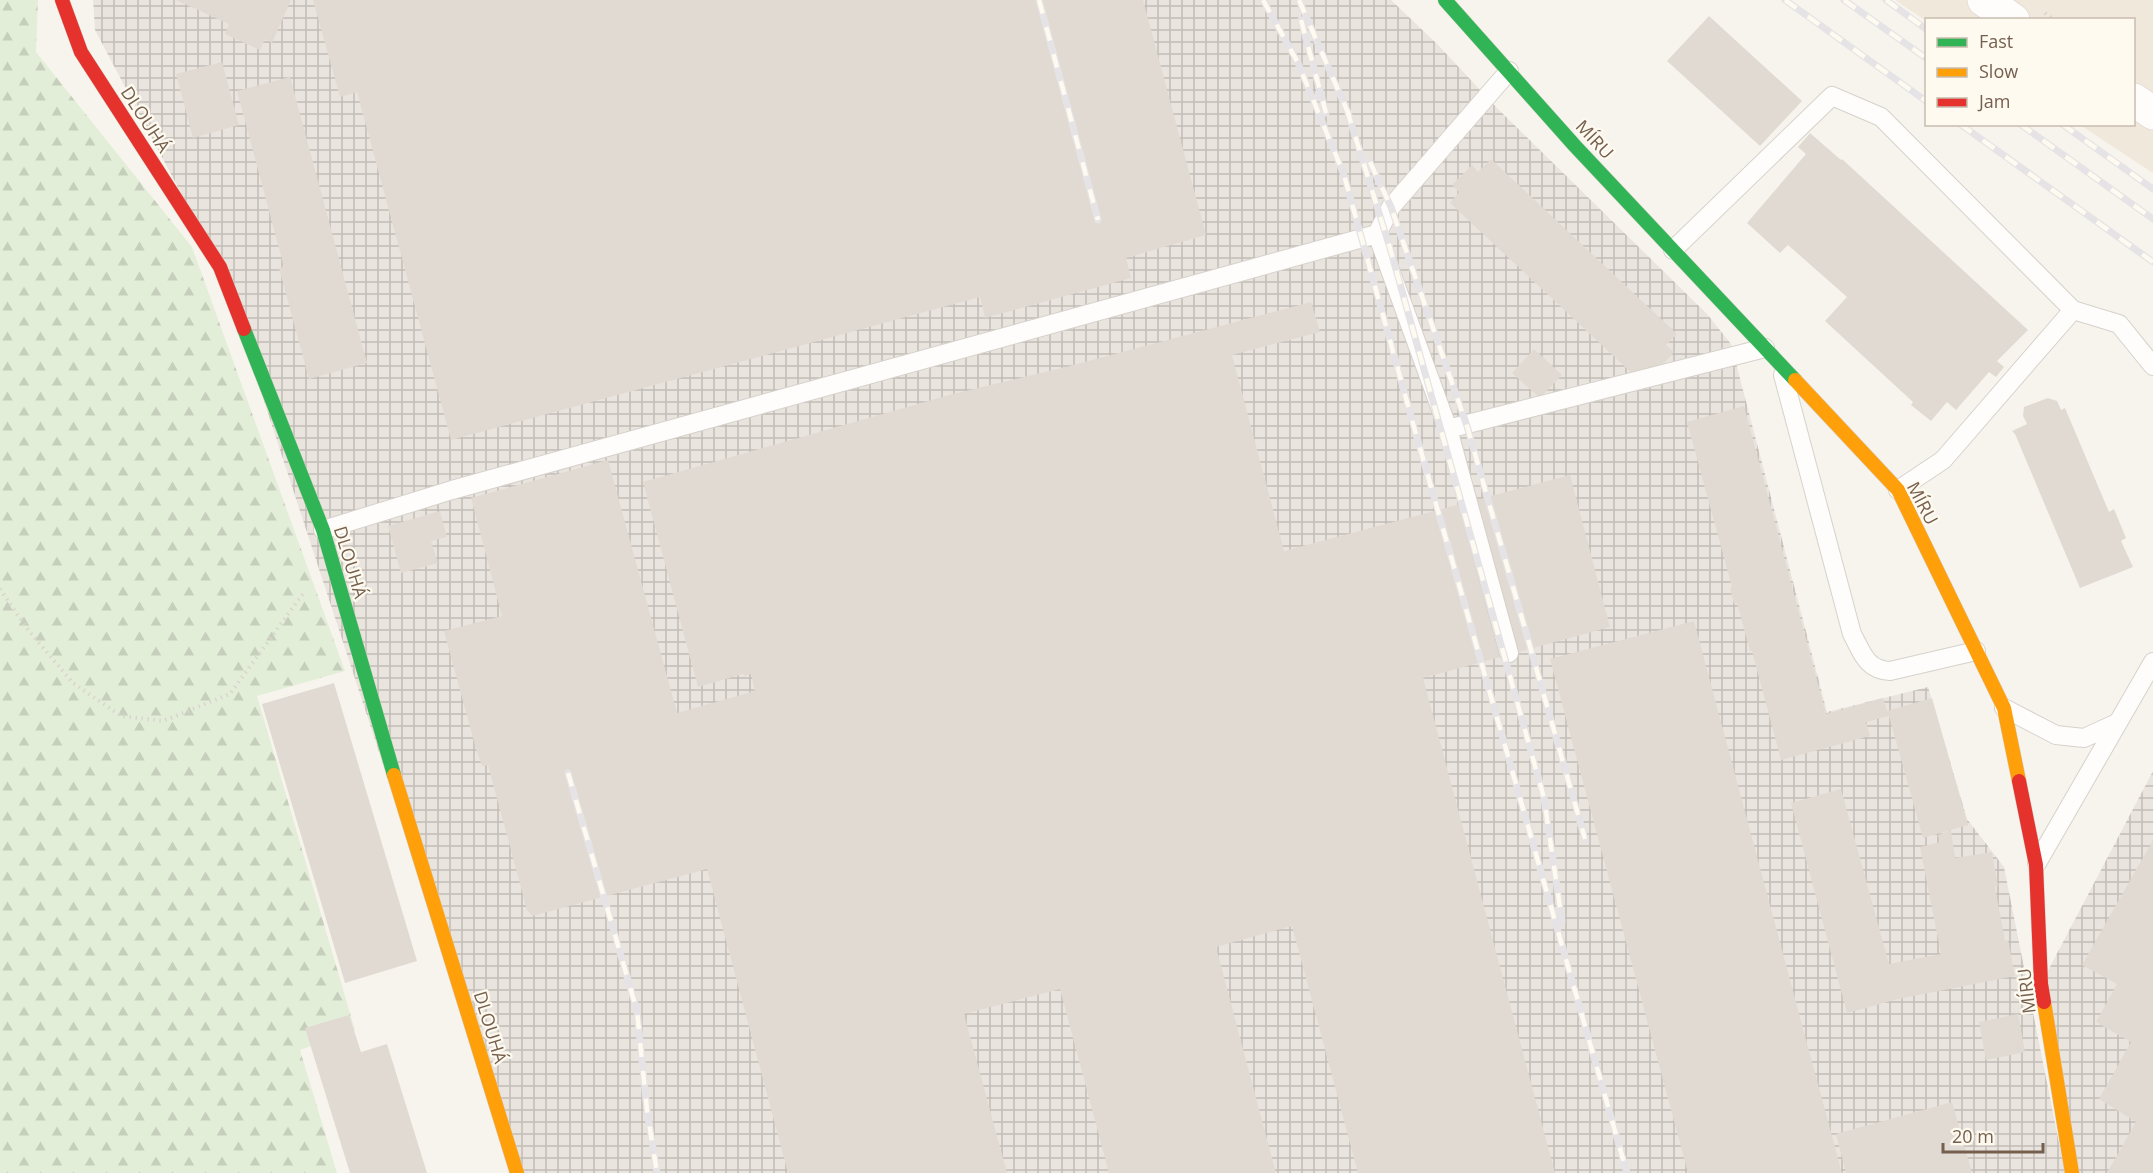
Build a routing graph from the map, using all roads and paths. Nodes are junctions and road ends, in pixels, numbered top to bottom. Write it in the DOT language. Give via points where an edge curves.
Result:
graph roads {
  1 [pos="63,0"];
  2 [pos="1984,0"];
  3 [pos="1454,3"];
  4 [pos="2010,18"];
  5 [pos="1509,71"];
  6 [pos="2135,101"];
  7 [pos="2153,113"];
  8 [pos="1377,234"];
  9 [pos="1673,250"];
  10 [pos="2073,310"];
  11 [pos="1766,348"];
  12 [pos="1780,365"];
  13 [pos="2153,366"];
  14 [pos="1448,429"];
  15 [pos="1898,489"];
  16 [pos="323,530"];
  17 [pos="331,556"];
  18 [pos="0,589"];
  19 [pos="1976,651"];
  20 [pos="1509,653"];
  21 [pos="2153,662"];
  22 [pos="2004,708"];
  23 [pos="2117,723"];
  24 [pos="2036,865"];
  25 [pos="517,1173"];
  26 [pos="2072,1173"];
  1 -- 16 [label="street, DLOUHÁ" via="81,52 220,267"];
  2 -- 4 [label="street"];
  3 -- 5 [label="street, MÍRU"];
  5 -- 8 [label="lane" via="1391,207"];
  5 -- 9 [label="street, MÍRU"];
  6 -- 7 [label="street"];
  8 -- 14 [label="lane"];
  8 -- 16 [label="lane" via="464,487"];
  9 -- 10 [label="lane" via="1832,96 1881,117"];
  9 -- 11 [label="street, MÍRU"];
  10 -- 13 [label="lane" via="2119,324"];
  10 -- 15 [label="lane" via="1942,460"];
  11 -- 12 [label="street, MÍRU"];
  11 -- 14 [label="lane"];
  12 -- 15 [label="street, MÍRU"];
  12 -- 19 [label="lane" via="1852,634 1866,661 1879,671 1890,671"];
  14 -- 20 [label="lane"];
  15 -- 19 [label="street, MÍRU"];
  16 -- 17 [label="street, DLOUHÁ"];
  17 -- 18 [label="path" via="230,694 163,721 121,716 73,683 28,630"];
  17 -- 25 [label="street, DLOUHÁ" via="376,716"];
  19 -- 22 [label="street, MÍRU"];
  21 -- 23 [label="lane"];
  22 -- 23 [label="lane" via="2056,735 2084,738"];
  22 -- 24 [label="street, MÍRU"];
  23 -- 24 [label="lane"];
  24 -- 26 [label="street, MÍRU" via="2041,984"];
}
